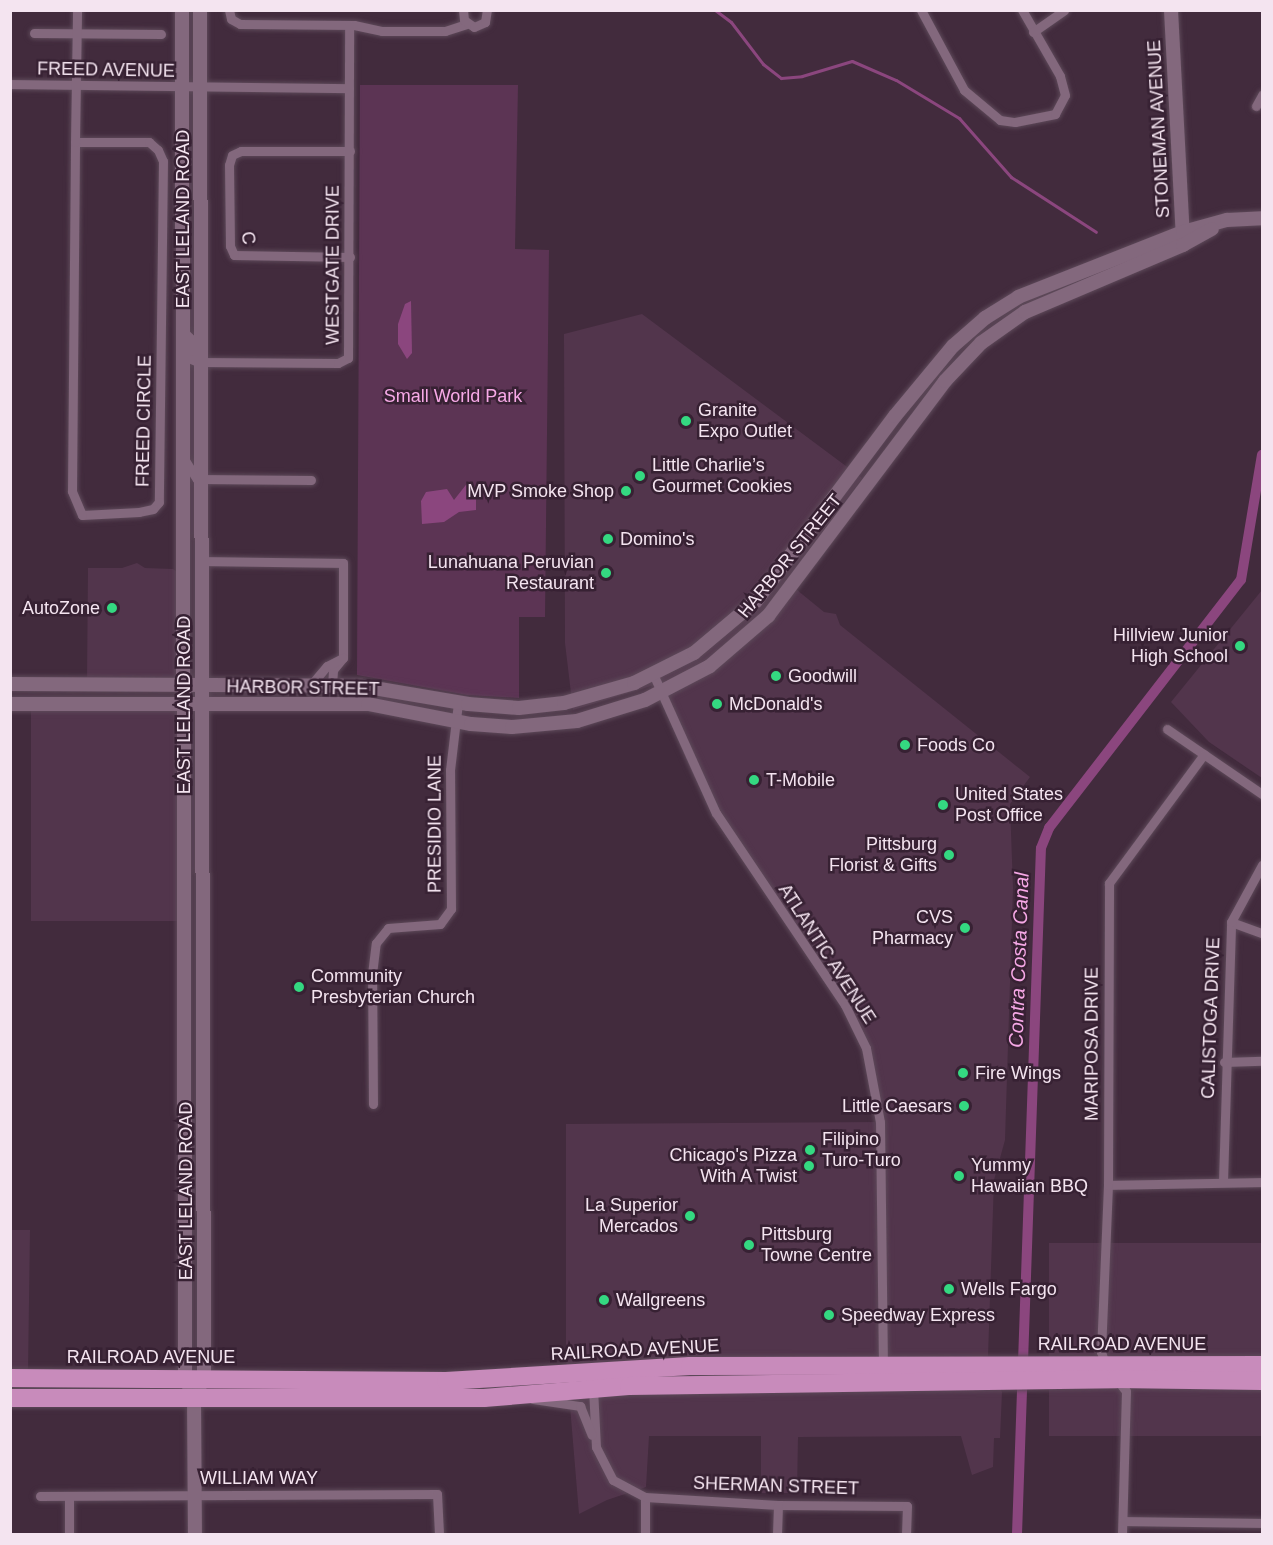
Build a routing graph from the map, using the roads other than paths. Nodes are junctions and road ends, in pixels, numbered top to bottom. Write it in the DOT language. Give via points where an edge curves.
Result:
graph roads {
  1 [pos="77,10"];
  2 [pos="182,10"];
  3 [pos="200,10"];
  4 [pos="230,10"];
  5 [pos="463,10"];
  6 [pos="487,10"];
  7 [pos="921,10"];
  8 [pos="1022,10"];
  9 [pos="1065,10"];
  10 [pos="1171,10"];
  11 [pos="349,24"];
  12 [pos="466,24"];
  13 [pos="1033,32"];
  14 [pos="34,33"];
  15 [pos="76,33"];
  16 [pos="161,34"];
  17 [pos="75,83"];
  18 [pos="10,84"];
  19 [pos="183,88"];
  20 [pos="201,88"];
  21 [pos="349,88"];
  22 [pos="1263,95"];
  23 [pos="1256,106"];
  24 [pos="75,142"];
  25 [pos="350,151"];
  26 [pos="1263,218"];
  27 [pos="1183,238"];
  28 [pos="350,257"];
  29 [pos="184,332"];
  30 [pos="202,362"];
  31 [pos="183,457"];
  32 [pos="202,479"];
  33 [pos="311,480"];
  34 [pos="202,561"];
  35 [pos="772,582"];
  36 [pos="787,594"];
  37 [pos="343,658"];
  38 [pos="654,676"];
  39 [pos="10,684"];
  40 [pos="183,684"];
  41 [pos="201,684"];
  42 [pos="332,685"];
  43 [pos="310,686"];
  44 [pos="661,693"];
  45 [pos="458,703"];
  46 [pos="10,704"];
  47 [pos="183,705"];
  48 [pos="201,705"];
  49 [pos="454,722"];
  50 [pos="1167,729"];
  51 [pos="1204,754"];
  52 [pos="1263,795"];
  53 [pos="1263,866"];
  54 [pos="1231,922"];
  55 [pos="1263,933"];
  56 [pos="1263,1061"];
  57 [pos="1224,1062"];
  58 [pos="373,1104"];
  59 [pos="1223,1181"];
  60 [pos="1263,1182"];
  61 [pos="1108,1185"];
  62 [pos="883,1364"];
  63 [pos="1263,1365"];
  64 [pos="1110,1372"];
  65 [pos="1002,1374"];
  66 [pos="185,1377"];
  67 [pos="204,1377"];
  68 [pos="10,1378"];
  69 [pos="593,1379"];
  70 [pos="1263,1381"];
  71 [pos="883,1383"];
  72 [pos="520,1395"];
  73 [pos="10,1398"];
  74 [pos="194,1398"];
  75 [pos="596,1447"];
  76 [pos="196,1495"];
  77 [pos="40,1496"];
  78 [pos="69,1496"];
  79 [pos="645,1497"];
  80 [pos="778,1505"];
  81 [pos="1123,1521"];
  82 [pos="1263,1523"];
  83 [pos="69,1534"];
  84 [pos="195,1534"];
  85 [pos="439,1534"];
  86 [pos="645,1534"];
  87 [pos="777,1534"];
  88 [pos="906,1534"];
  89 [pos="1122,1534"];
  1 -- 15 [label="street, FREED CIRCLE"];
  2 -- 19 [label="street, EAST LELAND ROAD"];
  3 -- 20 [label="street, EAST LELAND ROAD"];
  4 -- 11 [label="street" via="231,19 240,24"];
  5 -- 12 [label="street"];
  6 -- 12 [label="street" via="482,25"];
  7 -- 13 [label="street" via="964,90 1000,120 1015,122 1055,114 1065,95 1060,76"];
  8 -- 13 [label="street"];
  9 -- 13 [label="street"];
  10 -- 27 [label="street, STONEMAN AVENUE"];
  11 -- 12 [label="street" via="382,31 445,31"];
  11 -- 21 [label="street, WESTGATE DRIVE"];
  14 -- 15 [label="street"];
  15 -- 16 [label="street"];
  15 -- 17 [label="street, FREED CIRCLE"];
  17 -- 18 [label="street, FREED AVENUE"];
  17 -- 19 [label="street, FREED AVENUE"];
  17 -- 24 [label="street, FREED CIRCLE"];
  19 -- 20 [label="street, FREED AVENUE"];
  19 -- 29 [label="street, EAST LELAND ROAD"];
  20 -- 21 [label="street, FREED AVENUE"];
  20 -- 30 [label="street, EAST LELAND ROAD"];
  21 -- 25 [label="street, WESTGATE DRIVE"];
  22 -- 23 [label="street"];
  24 -- 24 [label="street, FREED CIRCLE" via="72,491 82,515 139,512 153,509 159,502 161,483 163,161 149,142"];
  25 -- 28 [label="street, WESTGATE DRIVE"];
  25 -- 28 [label="street, C" via="241,151 232,155 229,165 232,253 241,257"];
  26 -- 27 [label="street, HARBOR STREET" via="1227,220"];
  27 -- 35 [label="street, HARBOR STREET" via="1018,297 966,333 895,416"];
  27 -- 36 [label="street, HARBOR STREET" via="1025,312 981,343 945,381"];
  28 -- 30 [label="street, WESTGATE DRIVE" via="349,345 345,361"];
  29 -- 30 [label="street" via="190,338 191,359"];
  29 -- 31 [label="street, EAST LELAND ROAD"];
  30 -- 32 [label="street, EAST LELAND ROAD"];
  31 -- 32 [label="street" via="191,465 193,477"];
  31 -- 40 [label="street, EAST LELAND ROAD"];
  32 -- 33 [label="street"];
  32 -- 34 [label="street, EAST LELAND ROAD"];
  34 -- 37 [label="street" via="343,562"];
  34 -- 41 [label="street, EAST LELAND ROAD"];
  35 -- 36 [label="street"];
  35 -- 38 [label="street, HARBOR STREET" via="720,635"];
  36 -- 44 [label="street, HARBOR STREET" via="728,653"];
  37 -- 42 [label="street" via="333,670"];
  37 -- 43 [label="street" via="327,666"];
  38 -- 44 [label="street, ATLANTIC AVENUE"];
  38 -- 45 [label="street, HARBOR STREET" via="604,694 558,704 510,708"];
  39 -- 40 [label="street, HARBOR STREET"];
  40 -- 41 [label="street, HARBOR STREET"];
  40 -- 47 [label="street, EAST LELAND ROAD"];
  41 -- 43 [label="street, HARBOR STREET"];
  41 -- 48 [label="street, EAST LELAND ROAD"];
  42 -- 43 [label="street, HARBOR STREET"];
  42 -- 45 [label="street, HARBOR STREET" via="386,688"];
  44 -- 49 [label="street, HARBOR STREET" via="566,723 510,727"];
  44 -- 62 [label="street, ATLANTIC AVENUE" via="716,813 845,1005 869,1057 880,1122"];
  45 -- 49 [label="street, PRESIDIO LANE"];
  46 -- 47 [label="street, HARBOR STREET"];
  47 -- 48 [label="street, HARBOR STREET"];
  47 -- 66 [label="street, EAST LELAND ROAD"];
  48 -- 49 [label="street, HARBOR STREET" via="368,704"];
  48 -- 67 [label="street, EAST LELAND ROAD"];
  49 -- 58 [label="street, PRESIDIO LANE" via="450,770 451,909 440,924 388,928 376,943 372,974"];
  50 -- 51 [label="street"];
  51 -- 52 [label="street"];
  51 -- 61 [label="street, MARIPOSA DRIVE" via="1109,883"];
  53 -- 54 [label="street, CALISTOGA DRIVE"];
  54 -- 55 [label="street"];
  54 -- 57 [label="street, CALISTOGA DRIVE"];
  56 -- 57 [label="street"];
  57 -- 59 [label="street, CALISTOGA DRIVE"];
  59 -- 60 [label="street"];
  59 -- 61 [label="street"];
  61 -- 64 [label="street, MARIPOSA DRIVE" via="1101,1352"];
  62 -- 65 [label="highway, RAILROAD AVENUE"];
  62 -- 69 [label="highway, RAILROAD AVENUE"];
  62 -- 71 [label="street, ATLANTIC AVENUE"];
  63 -- 64 [label="highway, RAILROAD AVENUE"];
  64 -- 65 [label="highway, RAILROAD AVENUE"];
  64 -- 70 [label="highway, RAILROAD AVENUE"];
  64 -- 81 [label="street, MARIPOSA DRIVE" via="1126,1391"];
  65 -- 71 [label="highway, RAILROAD AVENUE"];
  66 -- 67 [label="highway, RAILROAD AVENUE"];
  66 -- 68 [label="highway, RAILROAD AVENUE"];
  66 -- 74 [label="street"];
  67 -- 69 [label="highway, RAILROAD AVENUE"];
  67 -- 74 [label="street, EAST LELAND ROAD"];
  69 -- 71 [label="highway, RAILROAD AVENUE"];
  69 -- 72 [label="highway, RAILROAD AVENUE"];
  69 -- 75 [label="street"];
  72 -- 74 [label="highway, RAILROAD AVENUE"];
  72 -- 75 [label="street" via="580,1406"];
  73 -- 74 [label="highway, RAILROAD AVENUE"];
  74 -- 76 [label="street"];
  75 -- 79 [label="street" via="614,1480"];
  76 -- 78 [label="street, WILLIAM WAY"];
  76 -- 84 [label="street"];
  76 -- 85 [label="street, WILLIAM WAY" via="437,1494"];
  77 -- 78 [label="street, WILLIAM WAY"];
  78 -- 83 [label="street"];
  79 -- 80 [label="street, SHERMAN STREET"];
  79 -- 86 [label="street"];
  80 -- 87 [label="street"];
  80 -- 88 [label="street, SHERMAN STREET" via="907,1506"];
  81 -- 82 [label="street"];
  81 -- 89 [label="street, MARIPOSA DRIVE"];
}
